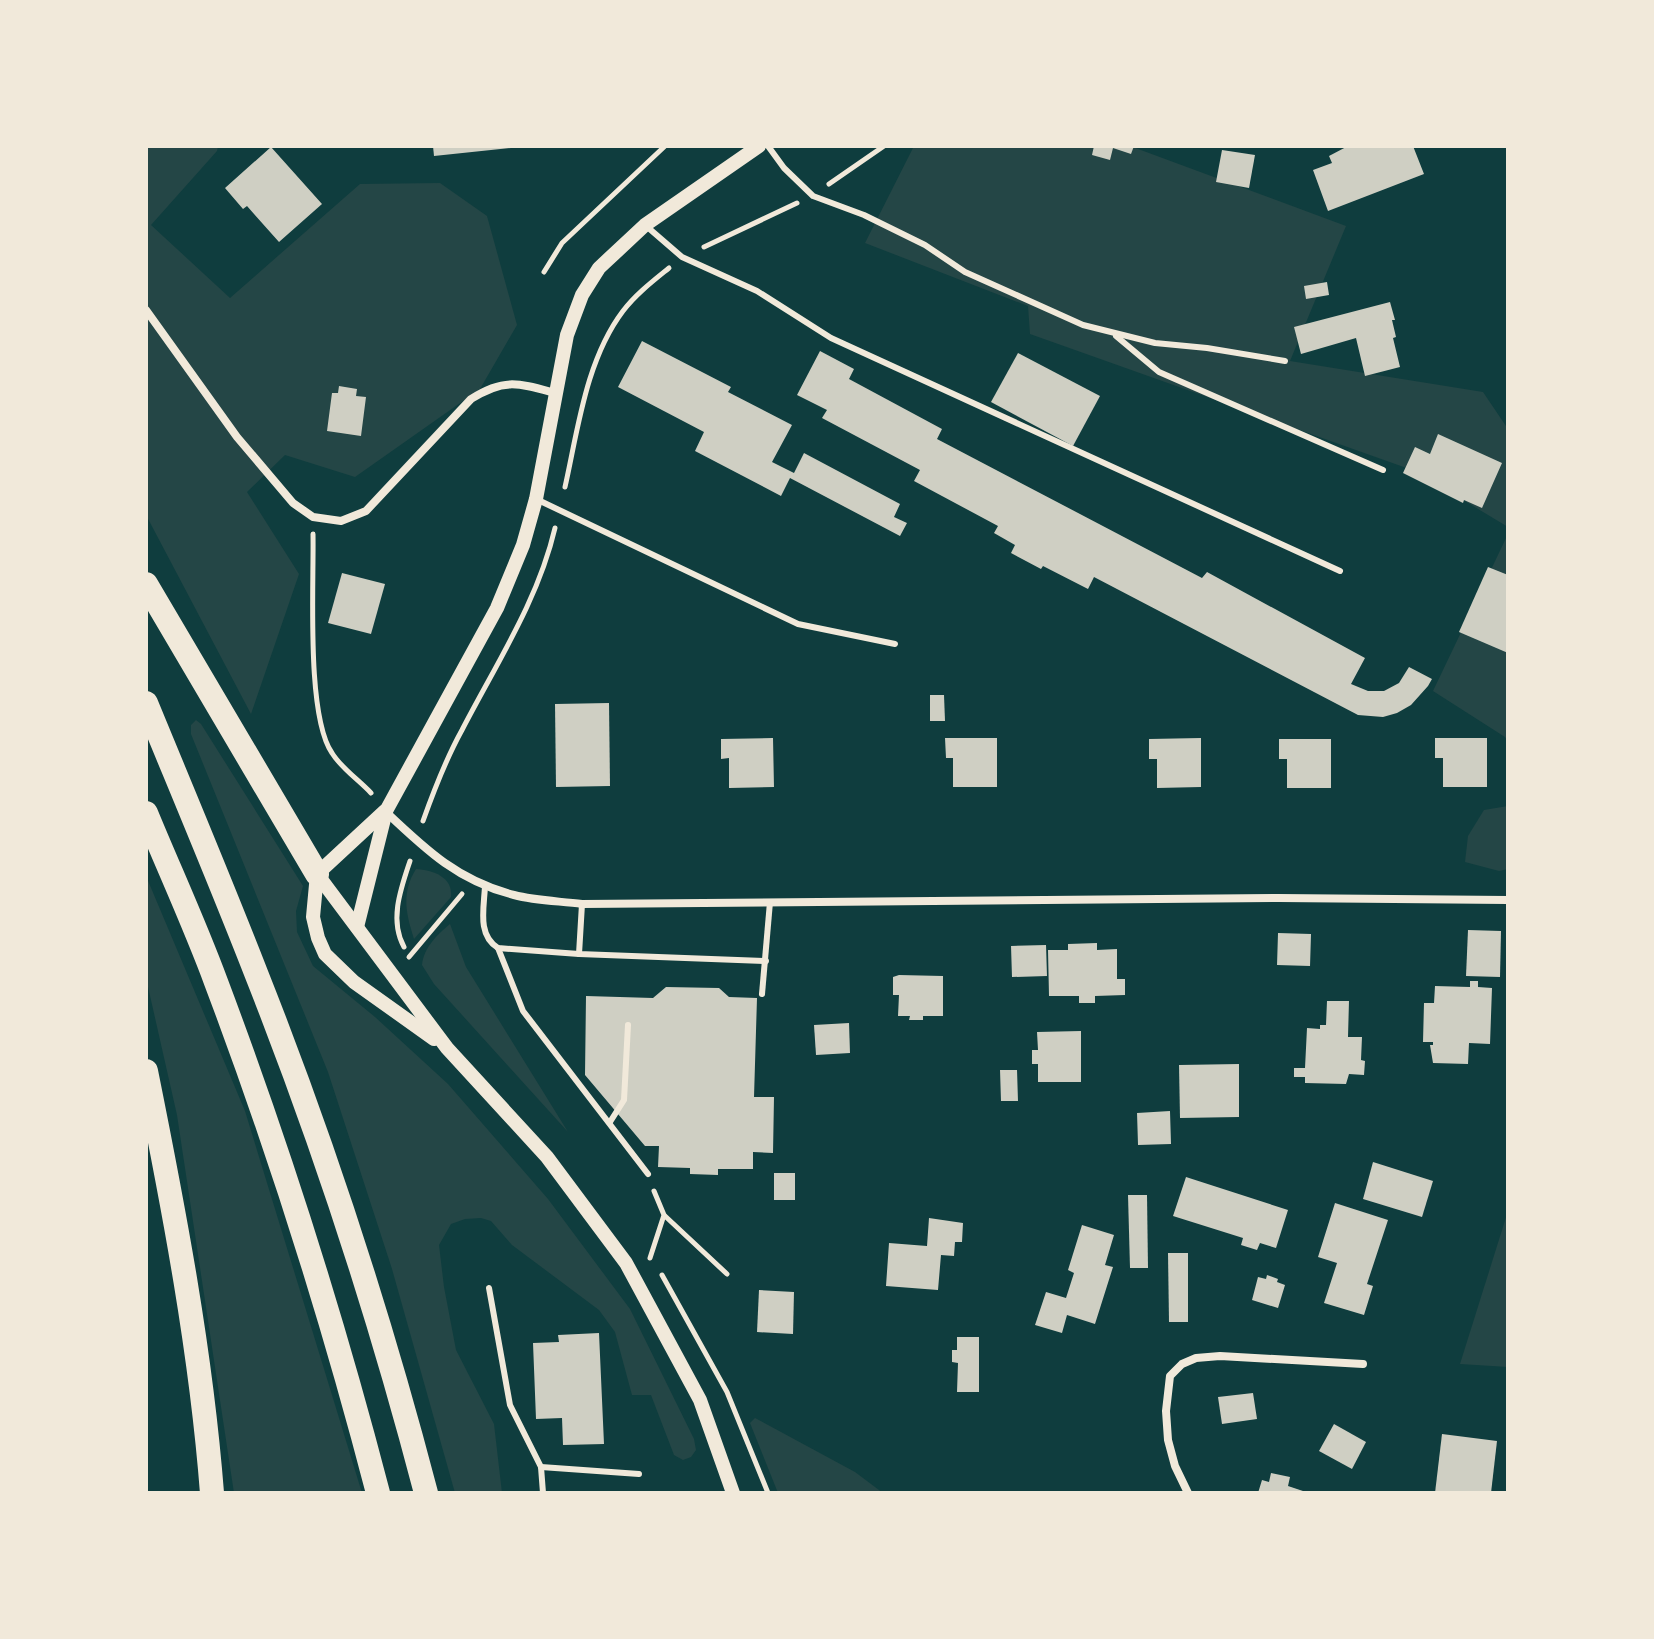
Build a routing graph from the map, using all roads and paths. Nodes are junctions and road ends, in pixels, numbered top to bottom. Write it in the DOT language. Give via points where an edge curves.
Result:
graph roads {
  1 [pos="665,146"];
  2 [pos="759,146"];
  3 [pos="768,146"];
  4 [pos="884,146"];
  5 [pos="813,196"];
  6 [pos="645,225"];
  7 [pos="682,257"];
  8 [pos="544,272"];
  9 [pos="146,310"];
  10 [pos="1113,334"];
  11 [pos="1285,361"];
  12 [pos="555,393"];
  13 [pos="1383,470"];
  14 [pos="536,499"];
  15 [pos="560,509"];
  16 [pos="313,517"];
  17 [pos="1340,571"];
  18 [pos="146,584"];
  19 [pos="895,644"];
  20 [pos="146,703"];
  21 [pos="386,811"];
  22 [pos="146,813"];
  23 [pos="416,841"];
  24 [pos="317,874"];
  25 [pos="471,881"];
  26 [pos="485,886"];
  27 [pos="1508,900"];
  28 [pos="770,902"];
  29 [pos="582,904"];
  30 [pos="357,927"];
  31 [pos="498,948"];
  32 [pos="579,954"];
  33 [pos="409,957"];
  34 [pos="766,961"];
  35 [pos="415,969"];
  36 [pos="762,994"];
  37 [pos="628,1025"];
  38 [pos="447,1048"];
  39 [pos="146,1071"];
  40 [pos="610,1122"];
  41 [pos="648,1174"];
  42 [pos="664,1215"];
  43 [pos="642,1246"];
  44 [pos="650,1258"];
  45 [pos="727,1274"];
  46 [pos="489,1288"];
  47 [pos="1363,1364"];
  48 [pos="541,1467"];
  49 [pos="639,1474"];
  50 [pos="212,1493"];
  51 [pos="378,1493"];
  52 [pos="426,1493"];
  53 [pos="543,1493"];
  54 [pos="733,1493"];
  55 [pos="768,1493"];
  56 [pos="1188,1493"];
  1 -- 8 [label="path" via="562,243"];
  2 -- 6 [label="street"];
  3 -- 5 [label="lane"];
  4 -- 5 [label="path"];
  5 -- 7 [label="path"];
  5 -- 10 [label="lane" via="925,245 965,272"];
  6 -- 7 [label="lane"];
  6 -- 12 [label="street" via="599,268 582,295"];
  7 -- 15 [label="path" via="633,301 610,331 590,381"];
  7 -- 17 [label="lane" via="757,291 831,338"];
  9 -- 16 [label="street" via="237,437 293,503"];
  10 -- 11 [label="lane"];
  10 -- 13 [label="lane" via="1159,372"];
  12 -- 14 [label="street"];
  12 -- 16 [label="street" via="519,384 492,386 471,399 366,511 341,521"];
  14 -- 15 [label="lane"];
  14 -- 21 [label="street" via="497,608"];
  15 -- 19 [label="lane" via="798,624"];
  15 -- 23 [label="path" via="537,586 460,732"];
  16 -- 21 [label="path" via="321,732 332,755"];
  18 -- 24 [label="highway"];
  20 -- 52 [label="highway" via="257,976 332,1182"];
  21 -- 23 [label="street"];
  21 -- 24 [label="street"];
  21 -- 30 [label="street"];
  22 -- 51 [label="highway" via="216,981 289,1190"];
  23 -- 25 [label="street"];
  23 -- 33 [label="path" via="398,897 397,935"];
  24 -- 30 [label="street"];
  24 -- 38 [label="street" via="313,917 325,954 354,982"];
  25 -- 26 [label="street"];
  25 -- 33 [label="path"];
  26 -- 29 [label="street"];
  26 -- 31 [label="lane" via="484,928 488,942"];
  27 -- 28 [label="street"];
  28 -- 29 [label="street"];
  28 -- 34 [label="lane"];
  29 -- 32 [label="lane"];
  30 -- 38 [label="street"];
  31 -- 32 [label="lane"];
  31 -- 40 [label="lane" via="523,1011"];
  32 -- 34 [label="lane"];
  33 -- 35 [label="path"];
  34 -- 36 [label="lane"];
  37 -- 40 [label="lane" via="624,1100"];
  38 -- 54 [label="street" via="547,1157 626,1263 700,1400"];
  39 -- 50 [label="highway" via="191,1318"];
  40 -- 41 [label="lane"];
  41 -- 42 [label="path"];
  42 -- 44 [label="path"];
  42 -- 45 [label="path"];
  43 -- 44 [label="path"];
  44 -- 55 [label="path" via="727,1392"];
  46 -- 48 [label="lane" via="510,1405"];
  47 -- 56 [label="street" via="1220,1356 1182,1364 1170,1376 1166,1411 1168,1440"];
  48 -- 49 [label="lane"];
  48 -- 53 [label="lane"];
}
